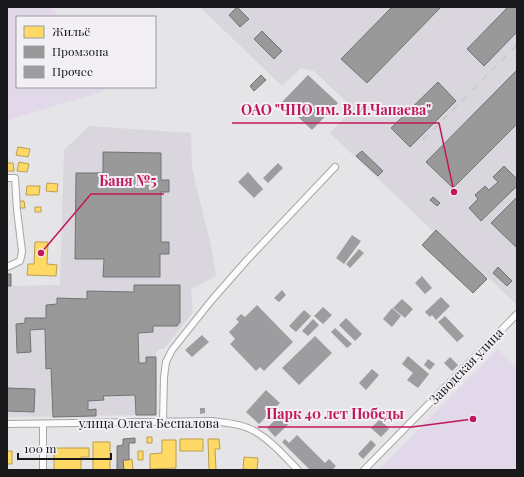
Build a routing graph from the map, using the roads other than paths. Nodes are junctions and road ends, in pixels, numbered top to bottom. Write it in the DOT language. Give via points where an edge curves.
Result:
graph roads {
  1 [pos="335,167"];
  2 [pos="7,178"];
  3 [pos="7,267"];
  4 [pos="517,314"];
  5 [pos="163,421"];
  6 [pos="7,424"];
  7 [pos="43,424"];
  8 [pos="43,470"];
  9 [pos="298,470"];
  10 [pos="364,470"];
  1 -- 5 [label="street" via="247,260 172,350 166,362 164,377"];
  2 -- 3 [label="street" via="15,178 22,251 20,261"];
  4 -- 10 [label="street, Заводская улица"];
  5 -- 7 [label="street, улица Олега Беспалова"];
  5 -- 9 [label="street, улица Олега Беспалова" via="211,421 246,428 271,443"];
  6 -- 7 [label="street, улица Олега Беспалова"];
  7 -- 8 [label="street"];
}
